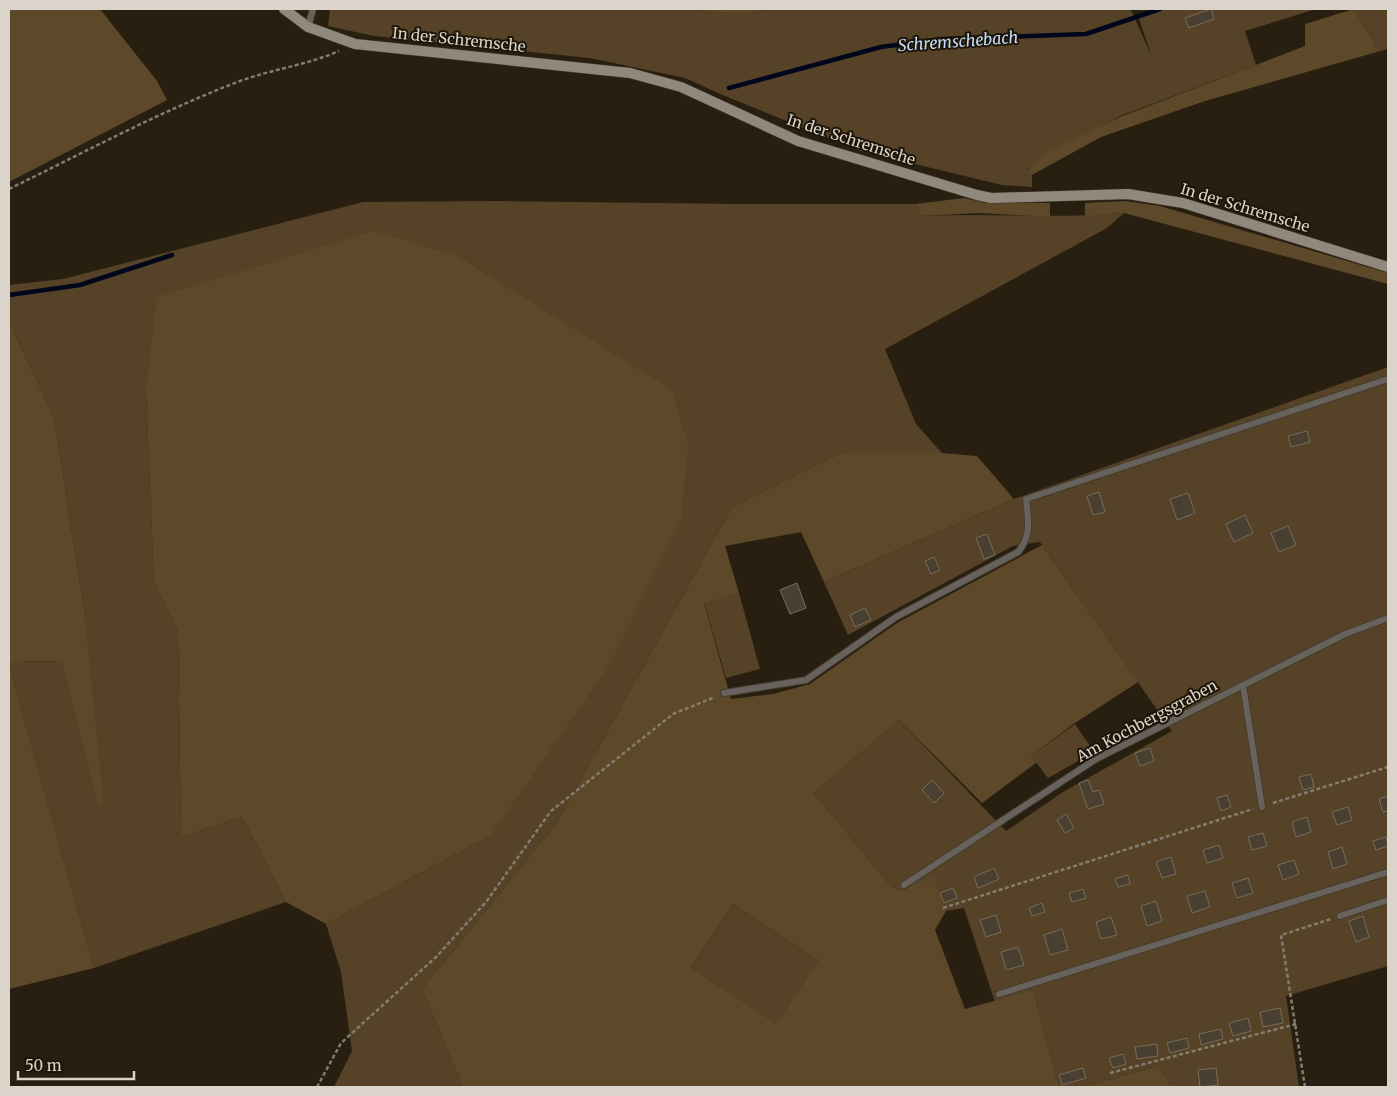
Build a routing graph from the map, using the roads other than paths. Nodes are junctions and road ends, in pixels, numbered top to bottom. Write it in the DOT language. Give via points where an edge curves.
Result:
graph roads {
  1 [pos="284,9"];
  2 [pos="313,9"];
  3 [pos="308,27"];
  4 [pos="1388,267"];
  5 [pos="1388,379"];
  6 [pos="1388,618"];
  7 [pos="1243,685"];
  8 [pos="724,693"];
  9 [pos="1262,807"];
  10 [pos="1388,872"];
  11 [pos="904,885"];
  12 [pos="1388,900"];
  13 [pos="1340,916"];
  14 [pos="999,994"];
  1 -- 3 [label="street, In der Schremsche"];
  2 -- 3 [label="lane"];
  3 -- 4 [label="street, In der Schremsche" via="355,44 630,73 681,87 798,141 977,195 991,198 1128,194 1183,204"];
  5 -- 8 [label="lane" via="1026,499 1028,533 1018,552 896,617 806,680"];
  6 -- 7 [label="lane, Am Kochbergsgraben" via="1344,634"];
  7 -- 9 [label="lane"];
  7 -- 11 [label="lane, Am Kochbergsgraben" via="1096,759"];
  10 -- 14 [label="lane"];
  12 -- 13 [label="lane"];
}
